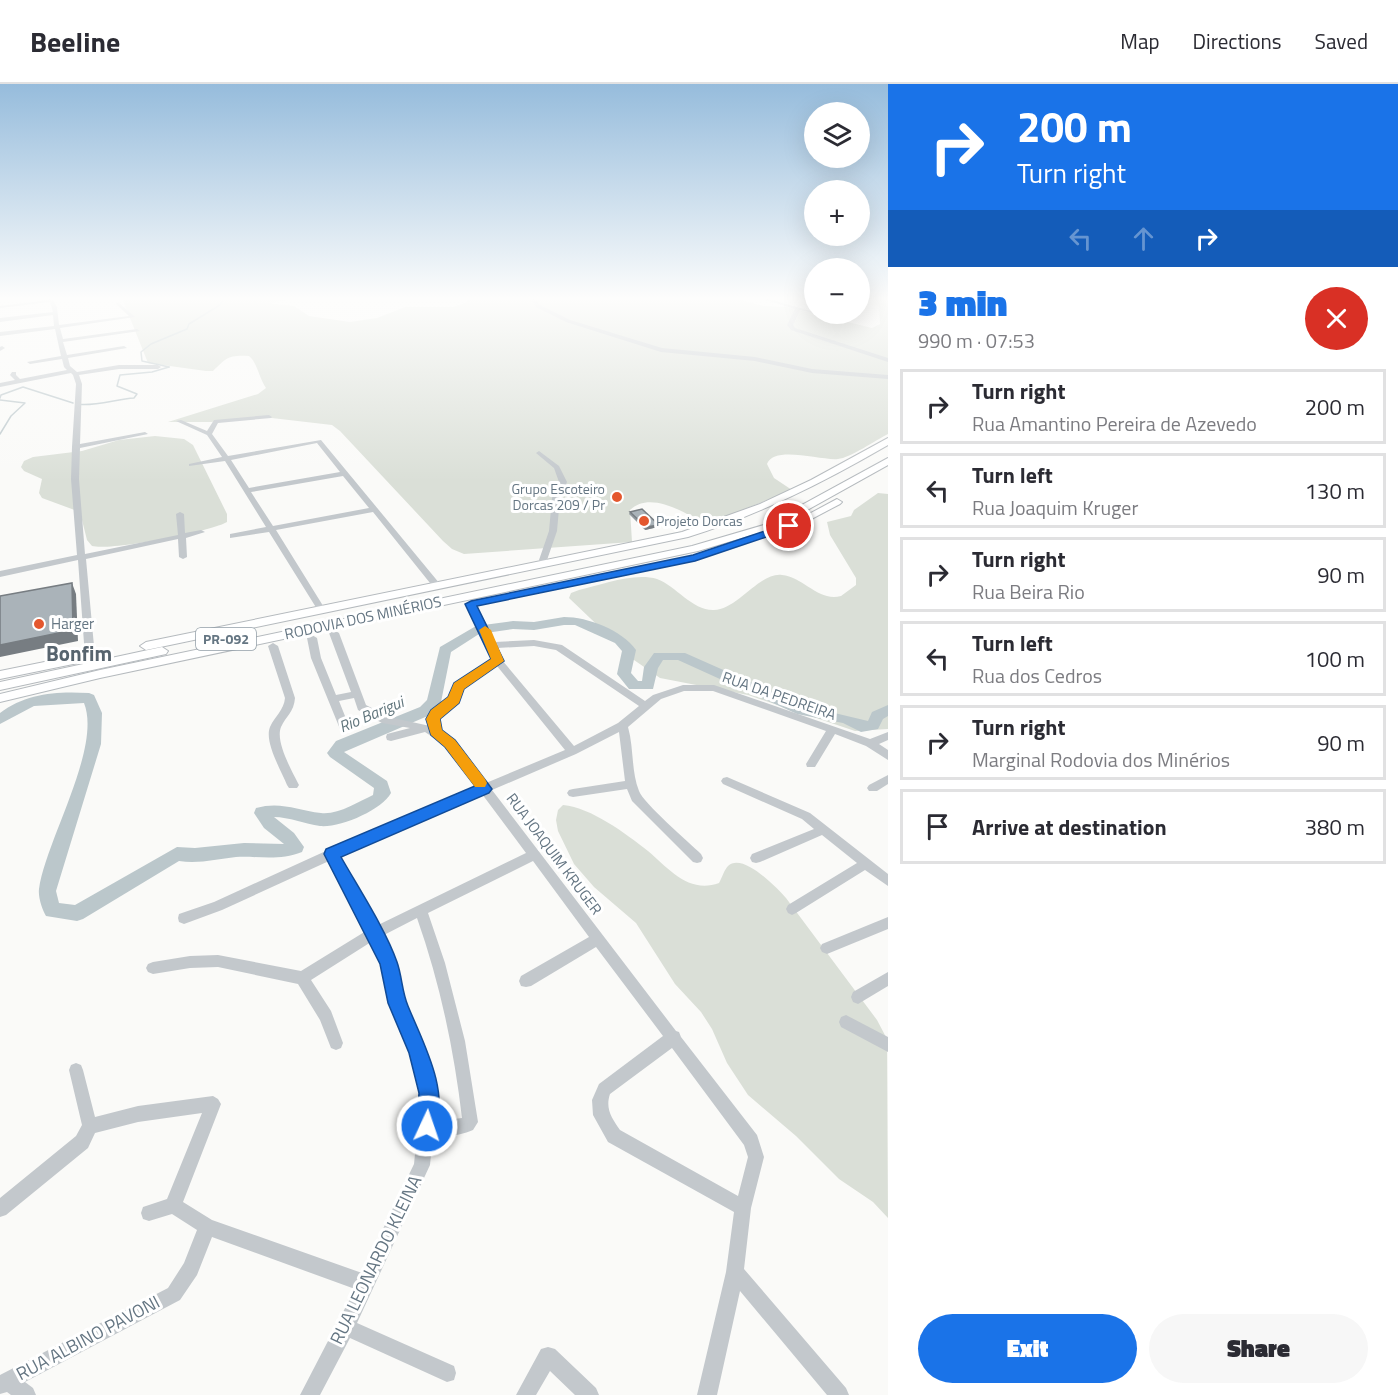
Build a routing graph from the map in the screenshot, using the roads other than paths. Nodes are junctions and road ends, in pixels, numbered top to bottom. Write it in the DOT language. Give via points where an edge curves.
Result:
graph roads {
  1 [pos="49,359"];
  2 [pos="65,359"];
  3 [pos="756,359"];
  4 [pos="30,362"];
  5 [pos="159,367"];
  6 [pos="14,373"];
  7 [pos="74,373"];
  8 [pos="888,377"];
  9 [pos="19,382"];
  10 [pos="0,385"];
  11 [pos="269,417"];
  12 [pos="179,421"];
  13 [pos="145,434"];
  14 [pos="209,434"];
  15 [pos="888,441"];
  16 [pos="75,447"];
  17 [pos="888,452"];
  18 [pos="539,453"];
  19 [pos="228,458"];
  20 [pos="888,461"];
  21 [pos="191,465"];
  22 [pos="888,472"];
  23 [pos="346,473"];
  24 [pos="248,490"];
  25 [pos="375,509"];
  26 [pos="786,510"];
  27 [pos="180,514"];
  28 [pos="733,520"];
  29 [pos="270,528"];
  30 [pos="201,532"];
  31 [pos="183,535"];
  32 [pos="233,536"];
  33 [pos="183,557"];
  34 [pos="82,558"];
  35 [pos="545,564"];
  36 [pos="0,574"];
  37 [pos="437,586"];
  38 [pos="471,604"];
  39 [pos="321,609"];
  40 [pos="334,633"];
  41 [pos="308,639"];
  42 [pos="492,645"];
  43 [pos="273,646"];
  44 [pos="90,657"];
  45 [pos="498,661"];
  46 [pos="100,674"];
  47 [pos="0,675"];
  48 [pos="0,686"];
  49 [pos="356,694"];
  50 [pos="0,698"];
  51 [pos="333,699"];
  52 [pos="644,705"];
  53 [pos="344,726"];
  54 [pos="622,726"];
  55 [pos="431,730"];
  56 [pos="832,730"];
  57 [pos="888,736"];
  58 [pos="391,737"];
  59 [pos="870,743"];
  60 [pos="572,751"];
  61 [pos="888,756"];
  62 [pos="811,764"];
  63 [pos="888,779"];
  64 [pos="728,781"];
  65 [pos="630,784"];
  66 [pos="293,785"];
  67 [pos="873,788"];
  68 [pos="484,789"];
  69 [pos="573,793"];
  70 [pos="823,830"];
  71 [pos="332,854"];
  72 [pos="534,855"];
  73 [pos="698,858"];
  74 [pos="756,858"];
  75 [pos="867,864"];
  76 [pos="888,881"];
  77 [pos="792,909"];
  78 [pos="420,911"];
  79 [pos="184,918"];
  80 [pos="888,923"];
  81 [pos="374,933"];
  82 [pos="597,939"];
  83 [pos="827,948"];
  84 [pos="153,968"];
  85 [pos="302,978"];
  86 [pos="888,978"];
  87 [pos="526,981"];
  88 [pos="858,997"];
  89 [pos="846,1022"];
  90 [pos="674,1037"];
  91 [pos="336,1042"];
  92 [pos="888,1045"];
  93 [pos="76,1070"];
  94 [pos="90,1126"];
  95 [pos="427,1126"];
  96 [pos="174,1205"];
  97 [pos="742,1208"];
  98 [pos="0,1209"];
  99 [pos="149,1213"];
  100 [pos="207,1227"];
  101 [pos="735,1272"];
  102 [pos="364,1283"];
  103 [pos="346,1327"];
  104 [pos="447,1373"];
  105 [pos="4,1383"];
  106 [pos="26,1395"];
  107 [pos="310,1395"];
  108 [pos="526,1395"];
  109 [pos="589,1395"];
  110 [pos="707,1395"];
  111 [pos="839,1395"];
  1 -- 4 [label="street"];
  2 -- 7 [label="street"];
  3 -- 8 [label="street" via="812,371"];
  5 -- 7 [label="street"];
  6 -- 9 [label="street"];
  7 -- 9 [label="street"];
  7 -- 16 [label="street" via="79,384"];
  9 -- 10 [label="street"];
  11 -- 14 [label="street" via="216,421"];
  12 -- 14 [label="street"];
  13 -- 16 [label="street"];
  14 -- 19 [label="street"];
  15 -- 28 [label="main road" via="800,492"];
  16 -- 34 [label="street"];
  17 -- 26 [label="main road, RODOVIA DOS MINÉRIOS / PR-092"];
  18 -- 35 [label="street" via="557,467 563,482 556,498"];
  19 -- 21 [label="street"];
  19 -- 23 [label="street" via="317,440"];
  19 -- 24 [label="street"];
  20 -- 46 [label="main road, RODOVIA DOS MINÉRIOS / PR-092" via="803,510 746,535"];
  22 -- 38 [label="main road" via="805,519 736,546 673,563"];
  23 -- 24 [label="street"];
  23 -- 25 [label="street"];
  24 -- 29 [label="street"];
  25 -- 29 [label="street"];
  25 -- 37 [label="street"];
  26 -- 28 [label="main road"];
  26 -- 48 [label="main road, RODOVIA DOS MINÉRIOS / PR-092" via="691,544"];
  27 -- 31 [label="street"];
  28 -- 35 [label="main road" via="684,535"];
  29 -- 32 [label="street"];
  29 -- 39 [label="street"];
  30 -- 31 [label="street"];
  31 -- 33 [label="street"];
  31 -- 34 [label="street"];
  34 -- 36 [label="street"];
  34 -- 44 [label="street"];
  35 -- 37 [label="main road"];
  37 -- 39 [label="main road"];
  38 -- 40 [label="main road"];
  38 -- 42 [label="street"];
  39 -- 44 [label="main road"];
  40 -- 41 [label="main road"];
  40 -- 49 [label="street, RUA JOAQUIM KRUGER"];
  41 -- 43 [label="main road"];
  41 -- 51 [label="street"];
  42 -- 45 [label="street"];
  42 -- 52 [label="street" via="530,643 560,647"];
  43 -- 46 [label="main road"];
  43 -- 66 [label="street" via="290,698 289,707 274,728 274,741"];
  44 -- 47 [label="main road"];
  45 -- 55 [label="street" via="458,686 454,700 435,713"];
  45 -- 60 [label="street"];
  46 -- 50 [label="main road, RODOVIA DOS MINÉRIOS / PR-092"];
  49 -- 51 [label="street"];
  49 -- 55 [label="street, RUA JOAQUIM KRUGER" via="362,707 386,720"];
  51 -- 53 [label="street"];
  52 -- 54 [label="street, RUA DA PEDREIRA"];
  52 -- 56 [label="street, RUA DA PEDREIRA" via="682,688 714,688"];
  54 -- 60 [label="street, RUA DA PEDREIRA"];
  54 -- 65 [label="street"];
  55 -- 58 [label="street"];
  55 -- 68 [label="street, RUA JOAQUIM KRUGER" via="450,743"];
  56 -- 59 [label="street, RUA DA PEDREIRA"];
  56 -- 62 [label="street"];
  57 -- 59 [label="street"];
  59 -- 61 [label="street, RUA DA PEDREIRA"];
  60 -- 68 [label="street, RUA DA PEDREIRA"];
  63 -- 67 [label="street"];
  64 -- 70 [label="street" via="806,816"];
  65 -- 69 [label="street"];
  65 -- 73 [label="street" via="636,798"];
  68 -- 71 [label="street, RUA DA PEDREIRA"];
  68 -- 72 [label="street, RUA JOAQUIM KRUGER"];
  70 -- 74 [label="street"];
  70 -- 75 [label="street"];
  71 -- 79 [label="street, RUA DA PEDREIRA"];
  71 -- 81 [label="street, RUA LEONARDO KLEINA"];
  72 -- 78 [label="street"];
  72 -- 82 [label="street, RUA JOAQUIM KRUGER"];
  75 -- 76 [label="street"];
  75 -- 77 [label="street"];
  78 -- 81 [label="street"];
  78 -- 95 [label="street" via="450,1003 463,1062 470,1122 438,1129"];
  80 -- 83 [label="street"];
  81 -- 85 [label="street"];
  81 -- 95 [label="street, RUA LEONARDO KLEINA" via="389,963 397,1003 424,1073 429,1093"];
  82 -- 87 [label="street"];
  82 -- 90 [label="street, RUA JOAQUIM KRUGER"];
  84 -- 85 [label="street" via="219,962"];
  85 -- 91 [label="street" via="326,1016"];
  86 -- 88 [label="street"];
  89 -- 92 [label="street"];
  90 -- 97 [label="street, RUA JOAQUIM KRUGER" via="751,1141 756,1157"];
  90 -- 97 [label="street" via="604,1089 601,1115 614,1136"];
  93 -- 94 [label="street"];
  94 -- 96 [label="street" via="213,1104"];
  94 -- 98 [label="street" via="82,1142"];
  95 -- 102 [label="street, RUA LEONARDO KLEINA" via="422,1165"];
  96 -- 99 [label="street"];
  96 -- 100 [label="street"];
  97 -- 101 [label="street, RUA JOAQUIM KRUGER"];
  100 -- 102 [label="street"];
  100 -- 105 [label="street, RUA ALBINO PAVONI" via="191,1269 174,1294"];
  101 -- 110 [label="street, RUA JOAQUIM KRUGER"];
  101 -- 111 [label="street"];
  102 -- 103 [label="street, RUA LEONARDO KLEINA"];
  103 -- 104 [label="street"];
  103 -- 107 [label="street, RUA LEONARDO KLEINA"];
  105 -- 106 [label="street"];
  108 -- 109 [label="street" via="548,1356"];
}
